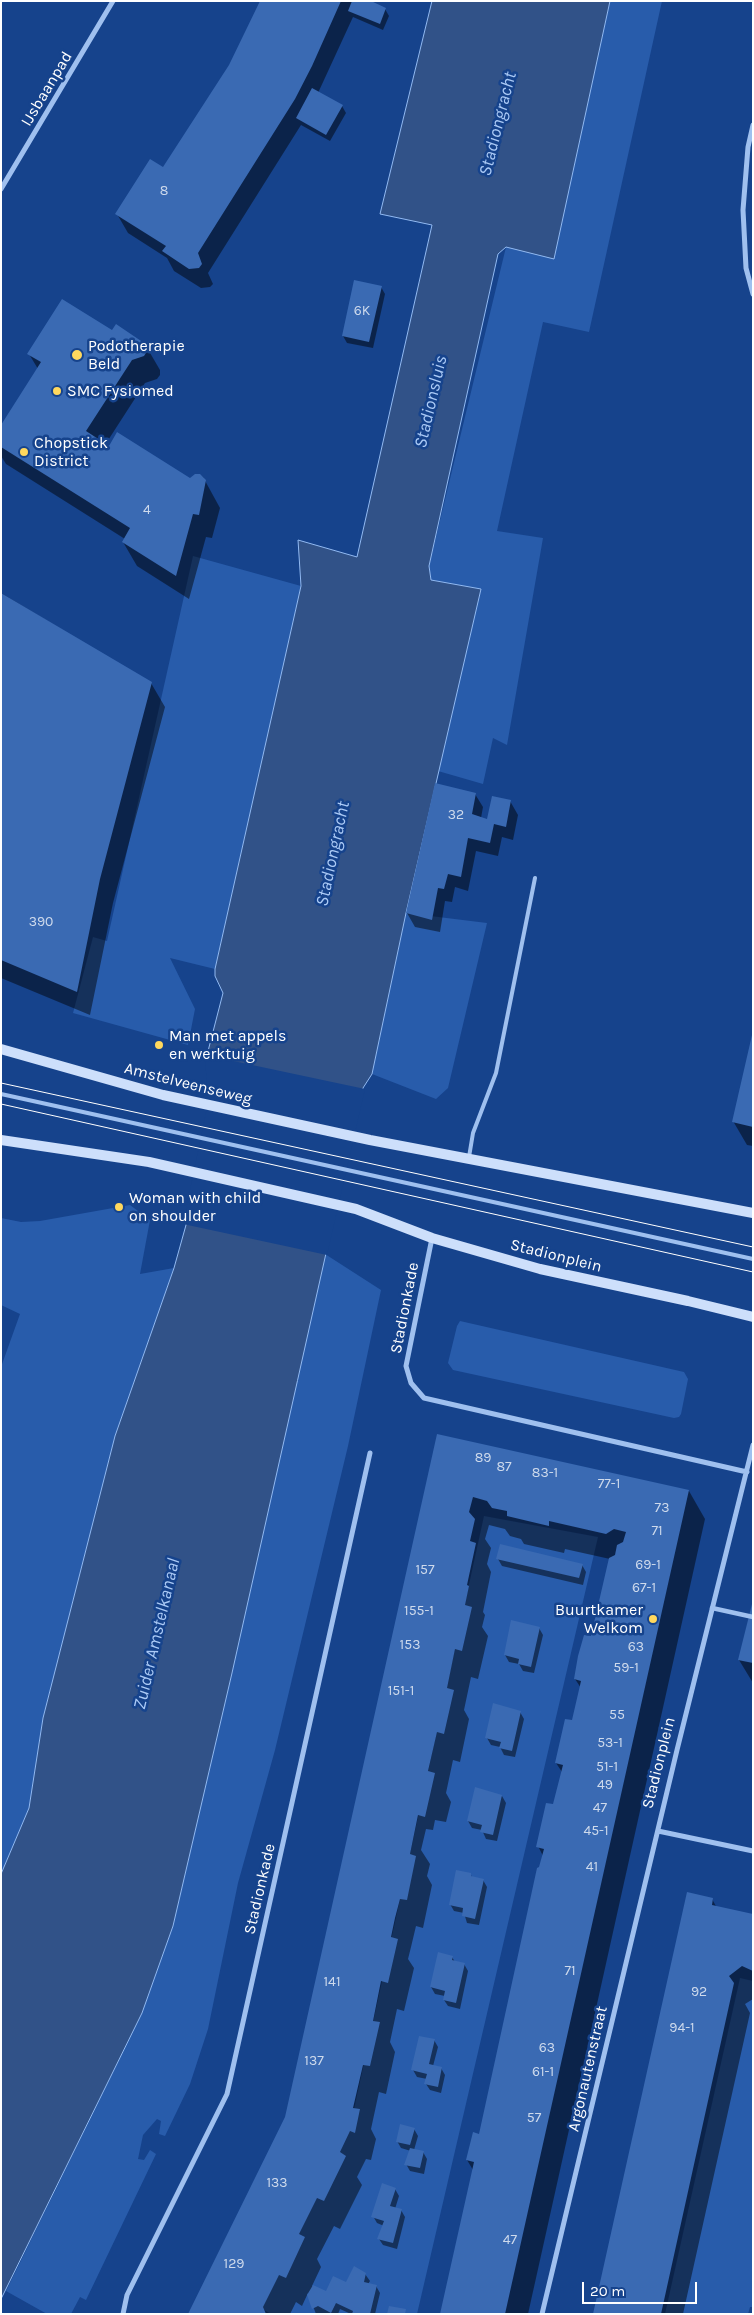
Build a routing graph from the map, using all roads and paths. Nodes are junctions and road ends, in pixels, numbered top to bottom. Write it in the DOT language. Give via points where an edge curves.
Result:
graph roads {
  1 [pos="114,1"];
  2 [pos="753,125"];
  3 [pos="1,189"];
  4 [pos="753,294"];
  5 [pos="535,878"];
  6 [pos="1,1049"];
  7 [pos="1,1094"];
  8 [pos="1,1140"];
  9 [pos="469,1158"];
  10 [pos="753,1213"];
  11 [pos="432,1238"];
  12 [pos="753,1259"];
  13 [pos="753,1317"];
  14 [pos="753,1445"];
  15 [pos="370,1453"];
  16 [pos="747,1472"];
  17 [pos="712,1608"];
  18 [pos="753,1617"];
  19 [pos="658,1831"];
  20 [pos="753,1851"];
  21 [pos="123,2314"];
  22 [pos="542,2314"];
  1 -- 3 [label="street, IJsbaanpad"];
  2 -- 4 [label="street" via="748,146 743,210 746,268"];
  5 -- 9 [label="lane" via="496,1073 473,1133"];
  6 -- 9 [label="main road, Amstelveenseweg" via="163,1095"];
  7 -- 12 [label="lane"];
  8 -- 11 [label="main road, Stadionplein" via="149,1162 356,1209"];
  9 -- 10 [label="main road"];
  11 -- 13 [label="main road, Stadionplein" via="540,1269"];
  11 -- 16 [label="street, Stadionkade" via="406,1366 411,1383 424,1398"];
  14 -- 16 [label="street, Stadionplein"];
  15 -- 21 [label="street, Stadionkade" via="227,2094 128,2295"];
  16 -- 17 [label="street, Stadionplein"];
  17 -- 18 [label="street"];
  17 -- 19 [label="street, Stadionplein"];
  19 -- 20 [label="street, Stadionplein"];
  19 -- 22 [label="street, Argonautenstraat"];
}
